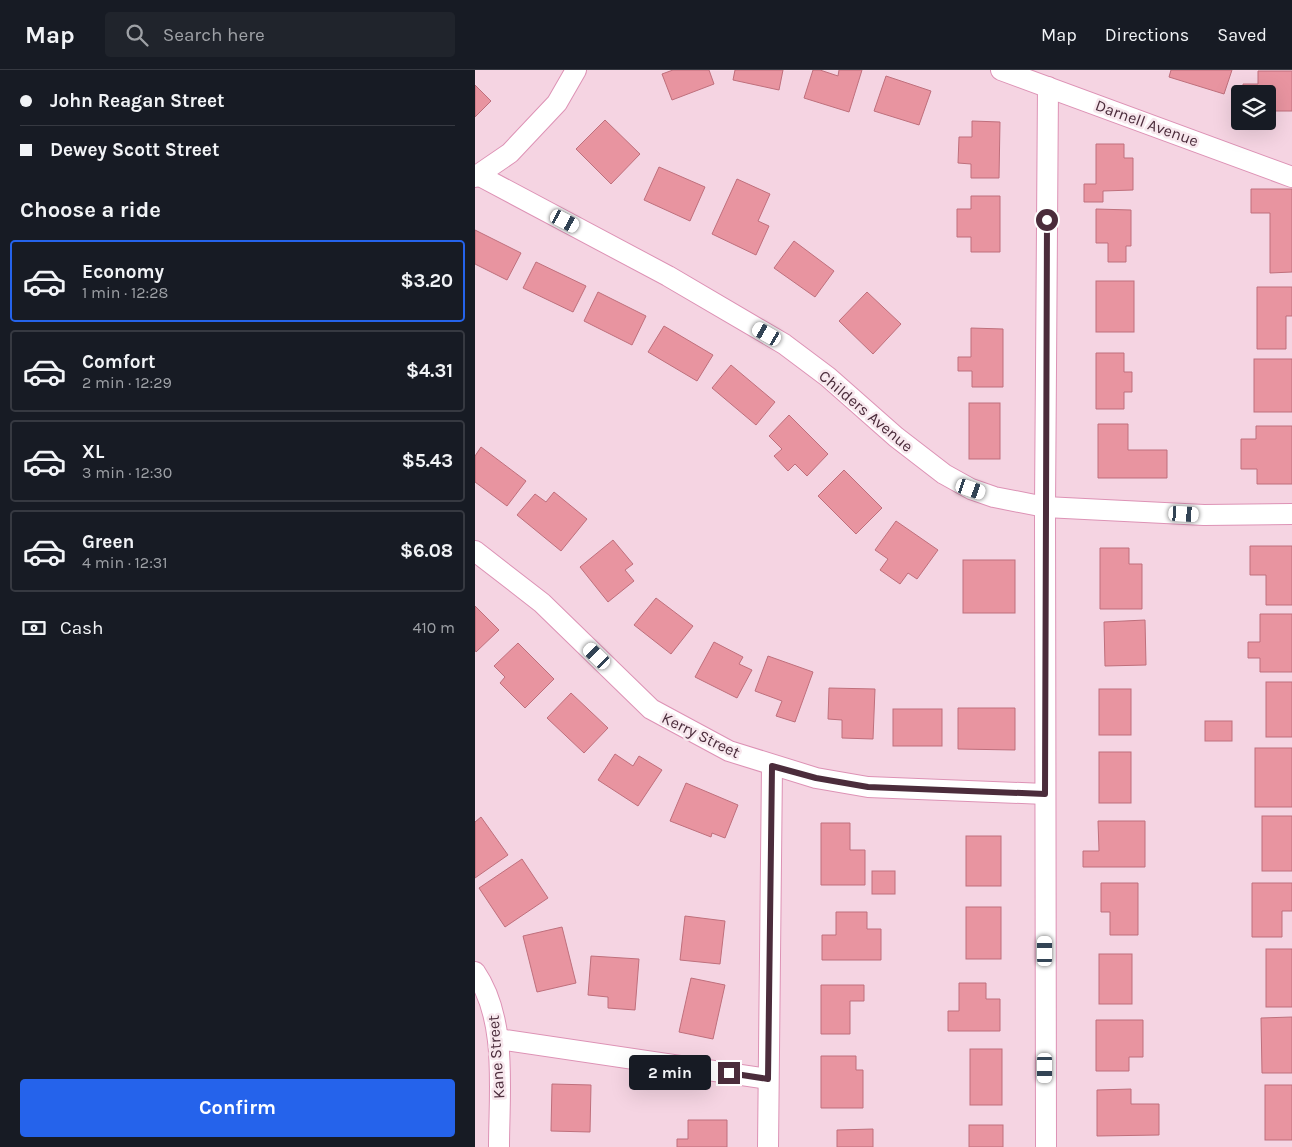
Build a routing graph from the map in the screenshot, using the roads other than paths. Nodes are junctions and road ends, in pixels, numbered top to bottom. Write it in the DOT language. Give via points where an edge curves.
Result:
graph roads {
  1 [pos="577,70"];
  2 [pos="1001,70"];
  3 [pos="1048,87"];
  4 [pos="477,176"];
  5 [pos="1292,177"];
  6 [pos="1045,507"];
  7 [pos="1292,514"];
  8 [pos="475,550"];
  9 [pos="772,766"];
  10 [pos="1045,794"];
  11 [pos="475,972"];
  12 [pos="497,1039"];
  13 [pos="768,1079"];
  14 [pos="499,1147"];
  15 [pos="768,1147"];
  16 [pos="1046,1147"];
  1 -- 4 [label="street" via="557,103 510,153"];
  2 -- 3 [label="street, Darnell Avenue"];
  3 -- 5 [label="street, Darnell Avenue"];
  3 -- 6 [label="street"];
  4 -- 6 [label="street, Childers Avenue" via="668,276 784,344 944,474 994,497"];
  6 -- 7 [label="street, Childers Avenue" via="1204,515"];
  6 -- 10 [label="street"];
  8 -- 9 [label="street, Kerry Street" via="542,603 651,709 729,751"];
  9 -- 10 [label="street, Kerry Street" via="868,787"];
  9 -- 13 [label="street"];
  10 -- 16 [label="street"];
  11 -- 12 [label="street, Kane Street" via="485,986 494,1012"];
  12 -- 13 [label="street"];
  12 -- 14 [label="street, Kane Street"];
  13 -- 15 [label="street"];
}
